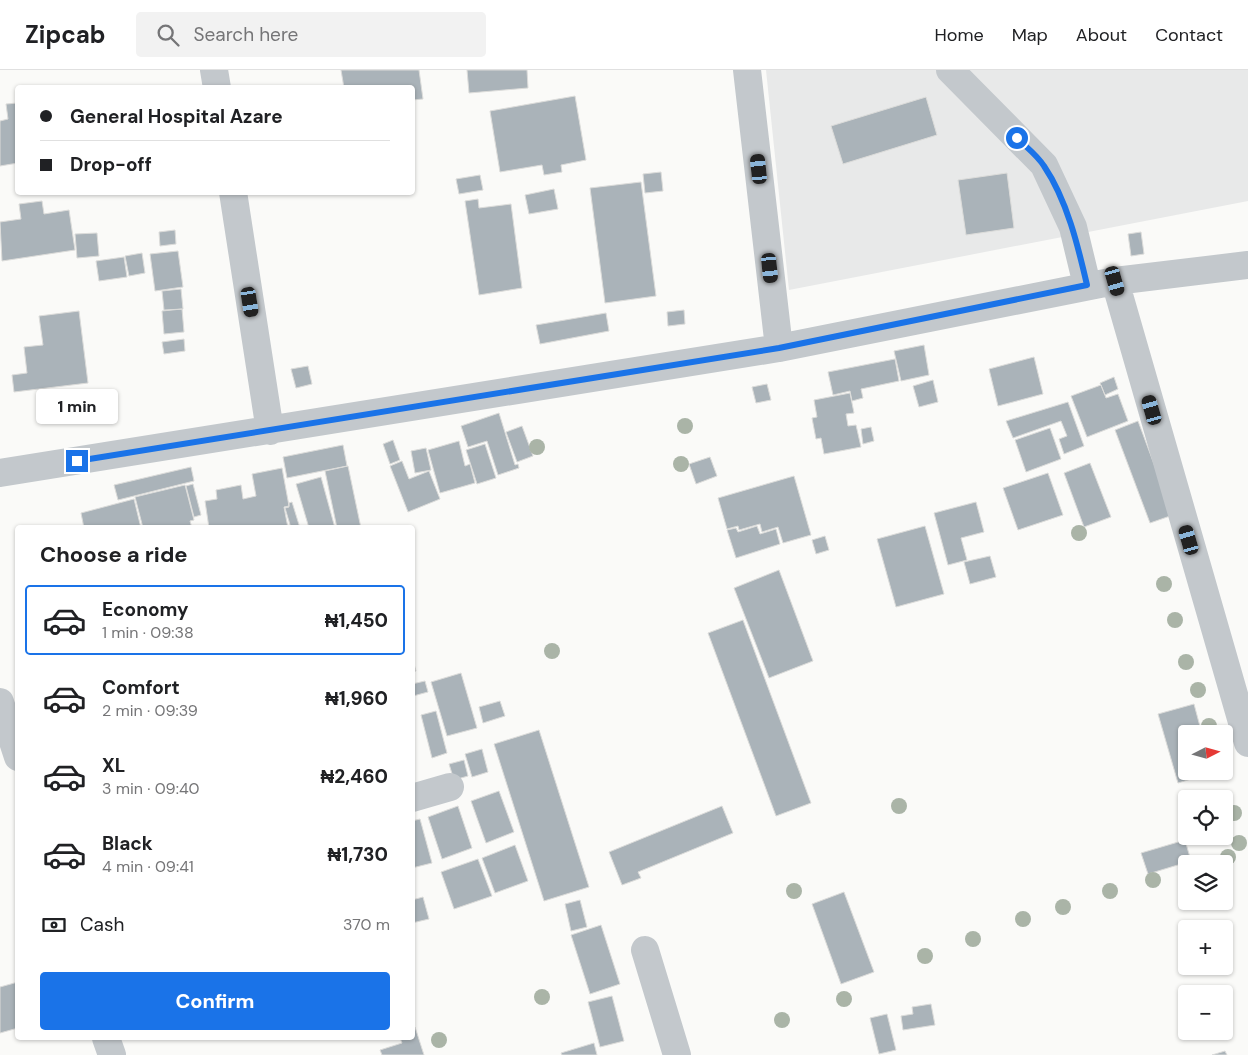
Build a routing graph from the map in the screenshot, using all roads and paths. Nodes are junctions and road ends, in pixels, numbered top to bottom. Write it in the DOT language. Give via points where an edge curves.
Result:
graph roads {
  1 [pos="214,70"];
  2 [pos="748,70"];
  3 [pos="950,70"];
  4 [pos="216,85"];
  5 [pos="233,195"];
  6 [pos="1248,265"];
  7 [pos="1115,281"];
  8 [pos="1087,285"];
  9 [pos="779,348"];
  10 [pos="270,430"];
  11 [pos="0,473"];
  12 [pos="0,702"];
  13 [pos="1248,744"];
  14 [pos="15,748"];
  15 [pos="450,787"];
  16 [pos="415,797"];
  17 [pos="645,950"];
  18 [pos="107,1040"];
  19 [pos="112,1055"];
  20 [pos="677,1055"];
  1 -- 4 [label="street"];
  2 -- 9 [label="street"];
  3 -- 8 [label="street" via="1044,165 1073,227"];
  5 -- 10 [label="street"];
  6 -- 7 [label="street"];
  7 -- 8 [label="street"];
  7 -- 13 [label="street"];
  8 -- 9 [label="street"];
  9 -- 10 [label="street"];
  10 -- 11 [label="street"];
  12 -- 14 [label="street"];
  15 -- 16 [label="street"];
  17 -- 20 [label="street"];
  18 -- 19 [label="street"];
}
